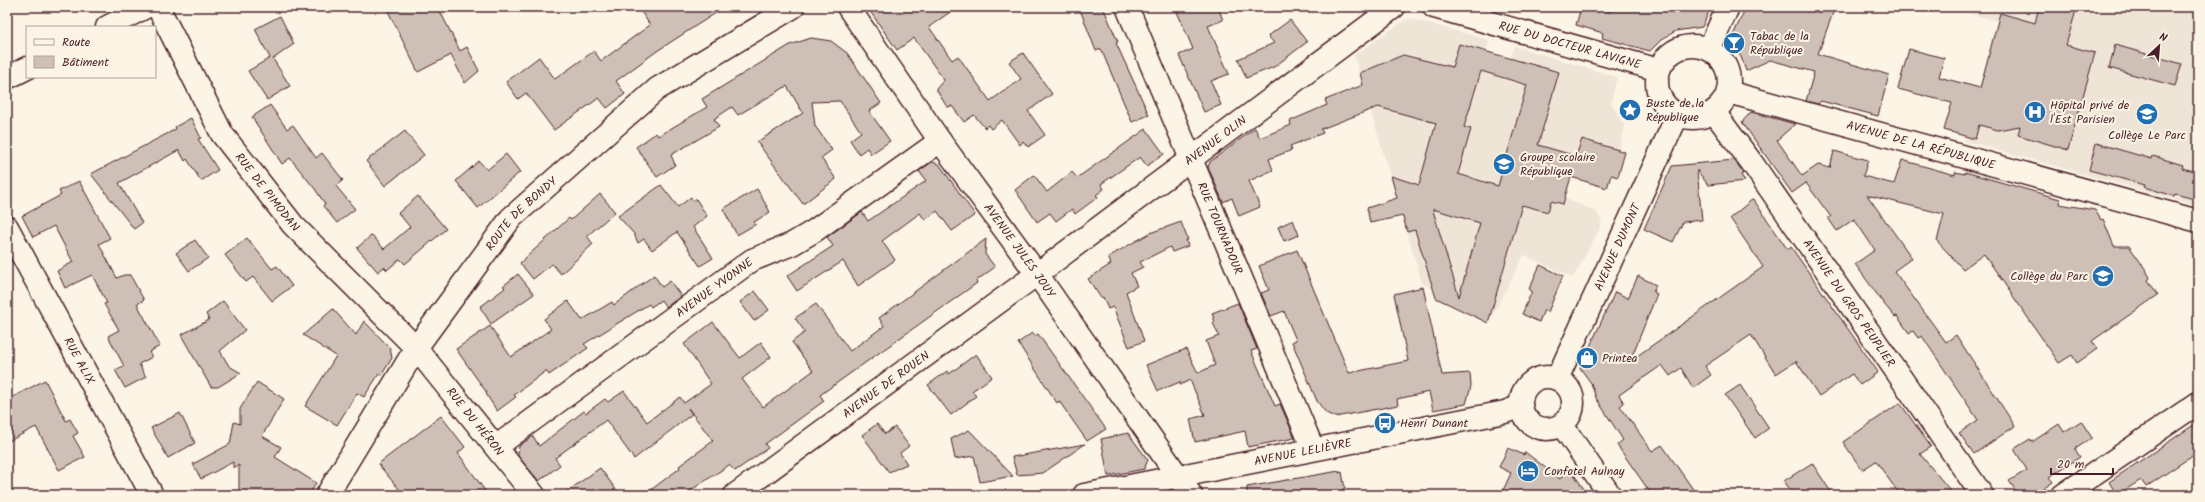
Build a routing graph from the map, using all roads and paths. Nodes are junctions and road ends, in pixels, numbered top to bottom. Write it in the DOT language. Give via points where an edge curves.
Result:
graph roads {
  1 [pos="146,7"];
  2 [pos="158,7"];
  3 [pos="793,7"];
  4 [pos="848,7"];
  5 [pos="1127,7"];
  6 [pos="1394,7"];
  7 [pos="1434,7"];
  8 [pos="1728,7"];
  9 [pos="109,26"];
  10 [pos="1709,49"];
  11 [pos="26,68"];
  12 [pos="1659,70"];
  13 [pos="7,78"];
  14 [pos="1728,92"];
  15 [pos="1714,112"];
  16 [pos="1678,114"];
  17 [pos="940,141"];
  18 [pos="1191,159"];
  19 [pos="2198,221"];
  20 [pos="7,227"];
  21 [pos="1037,274"];
  22 [pos="416,348"];
  23 [pos="1557,379"];
  24 [pos="2198,403"];
  25 [pos="1521,406"];
  26 [pos="1562,425"];
  27 [pos="497,446"];
  28 [pos="1313,449"];
  29 [pos="1184,486"];
  30 [pos="152,495"];
  31 [pos="327,495"];
  32 [pos="534,495"];
  33 [pos="735,495"];
  34 [pos="1084,495"];
  35 [pos="1610,495"];
  36 [pos="1982,495"];
  37 [pos="2063,495"];
  1 -- 9 [label="street"];
  2 -- 22 [label="street, RUE DE PIMODAN" via="222,134 293,225"];
  3 -- 22 [label="street, ROUTE DE BONDY" via="657,89 510,218"];
  4 -- 17 [label="street, AVENUE JULES JOUY"];
  5 -- 18 [label="street, RUE TOURNADOUR"];
  6 -- 18 [label="street, AVENUE OLIN"];
  7 -- 12 [label="street, RUE DU DOCTEUR LAVIGNE"];
  8 -- 10 [label="street"];
  10 -- 12 [label="street" via="1691,46 1674,51 1665,59"];
  10 -- 14 [label="street" via="1717,54 1726,67 1730,82"];
  11 -- 13 [label="street"];
  12 -- 16 [label="street" via="1658,90 1669,108"];
  14 -- 15 [label="street" via="1720,107"];
  14 -- 19 [label="street, AVENUE DE LA RÉPUBLIQUE"];
  15 -- 16 [label="street" via="1696,118"];
  15 -- 36 [label="street, AVENUE DU GROS PEUPLIER"];
  16 -- 23 [label="street, AVENUE DUMONT"];
  17 -- 21 [label="street, AVENUE JULES JOUY"];
  17 -- 27 [label="street, AVENUE YVONNE" via="814,231 792,244 752,260"];
  18 -- 21 [label="street, AVENUE OLIN"];
  18 -- 28 [label="street, RUE TOURNADOUR"];
  20 -- 30 [label="street, RUE ALIX"];
  21 -- 29 [label="street, AVENUE JULES JOUY"];
  21 -- 33 [label="street, AVENUE DE ROUEN"];
  22 -- 27 [label="street, RUE DU HÉRON"];
  22 -- 31 [label="street, ROUTE DE BONDY"];
  23 -- 25 [label="street" via="1542,378 1528,385 1521,399"];
  23 -- 26 [label="street" via="1568,388 1573,400 1573,410"];
  24 -- 37 [label="street"];
  25 -- 26 [label="street" via="1524,415 1536,427 1554,429"];
  25 -- 28 [label="street, AVENUE LELIÈVRE" via="1505,412"];
  26 -- 35 [label="street"];
  27 -- 32 [label="street, RUE DU HÉRON"];
  28 -- 29 [label="street, AVENUE LELIÈVRE"];
  29 -- 34 [label="street, AVENUE LELIÈVRE"];
}
